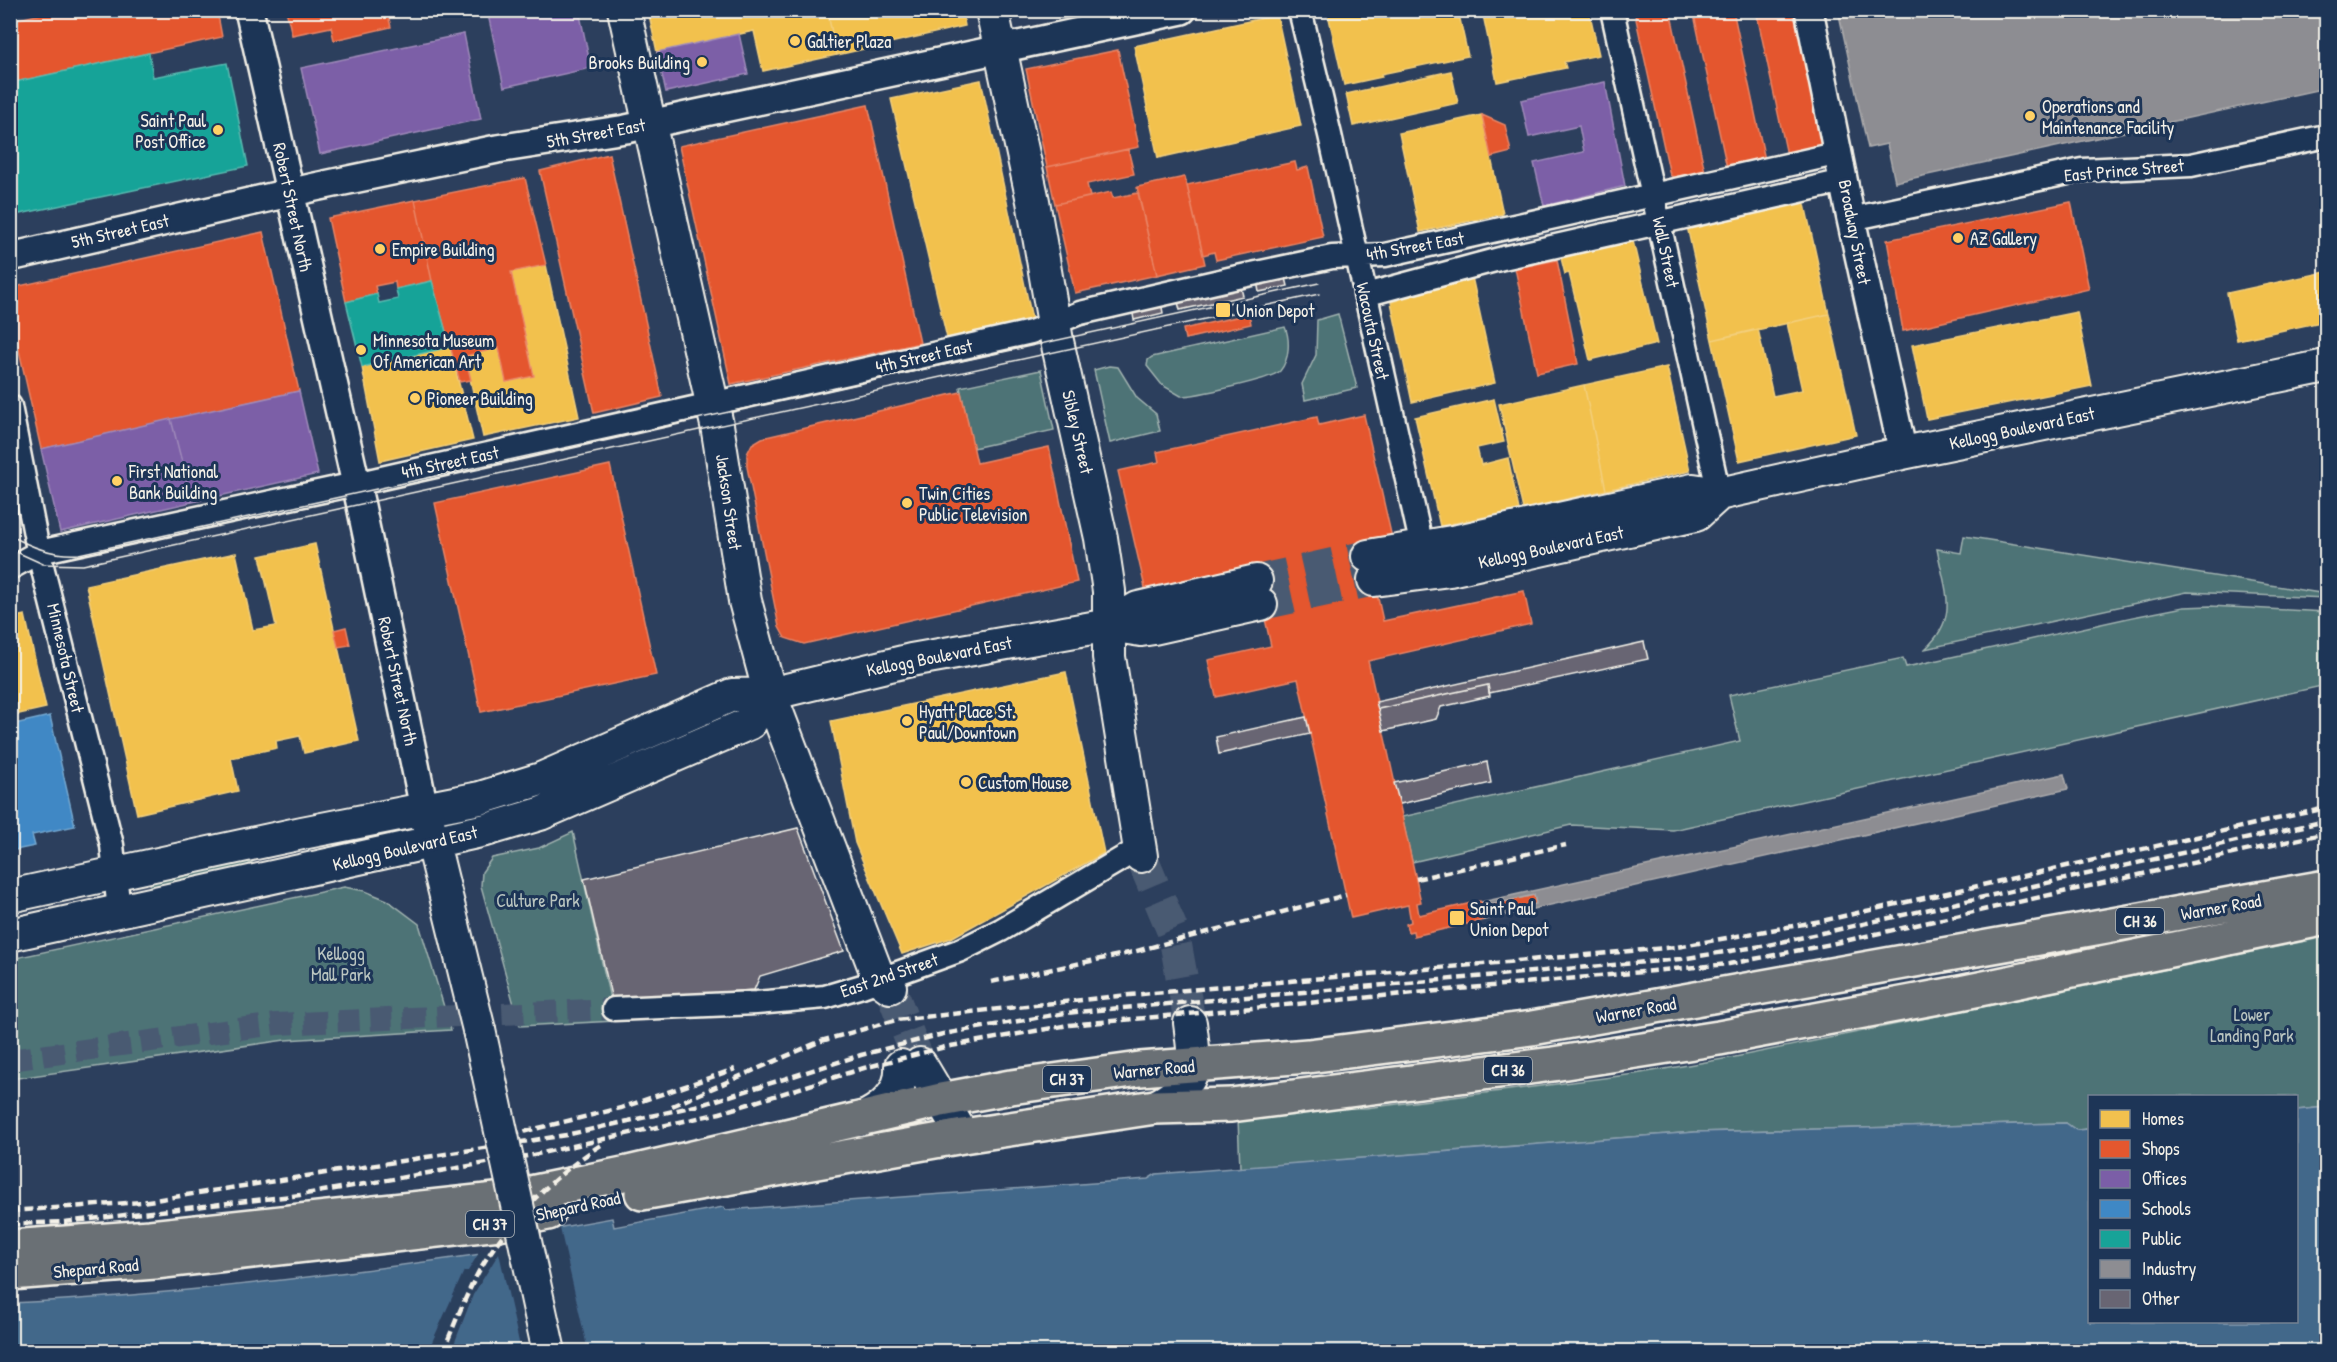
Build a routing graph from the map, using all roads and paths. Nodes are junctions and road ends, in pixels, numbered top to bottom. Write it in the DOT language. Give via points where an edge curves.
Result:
graph roads {
  1 [pos="249,10"];
  2 [pos="624,10"];
  3 [pos="992,10"];
  4 [pos="1182,10"];
  5 [pos="1300,10"];
  6 [pos="1612,10"];
  7 [pos="1809,10"];
  8 [pos="1000,49"];
  9 [pos="648,124"];
  10 [pos="2326,136"];
  11 [pos="1840,153"];
  12 [pos="1844,181"];
  13 [pos="290,192"];
  14 [pos="1653,194"];
  15 [pos="1851,219"];
  16 [pos="1660,224"];
  17 [pos="10,257"];
  18 [pos="1356,257"];
  19 [pos="1365,295"];
  20 [pos="1054,324"];
  21 [pos="2326,366"];
  22 [pos="712,404"];
  23 [pos="10,406"];
  24 [pos="1903,453"];
  25 [pos="356,484"];
  26 [pos="1719,494"];
  27 [pos="1422,547"];
  28 [pos="39,552"];
  29 [pos="10,568"];
  30 [pos="1450,570"];
  31 [pos="1259,592"];
  32 [pos="1109,625"];
  33 [pos="770,694"];
  34 [pos="424,808"];
  35 [pos="433,842"];
  36 [pos="1140,852"];
  37 [pos="114,873"];
  38 [pos="2326,887"];
  39 [pos="10,896"];
  40 [pos="119,911"];
  41 [pos="2326,918"];
  42 [pos="10,935"];
  43 [pos="882,986"];
  44 [pos="614,1009"];
  45 [pos="1190,1023"];
  46 [pos="1194,1065"];
  47 [pos="941,1100"];
  48 [pos="1155,1107"];
  49 [pos="858,1121"];
  50 [pos="963,1136"];
  51 [pos="10,1247"];
  52 [pos="10,1273"];
  53 [pos="549,1352"];
  1 -- 13 [label="street, Robert Street North"];
  2 -- 9 [label="main road, Jackson Street"];
  3 -- 8 [label="main road, Sibley Street"];
  4 -- 8 [label="street, 5th Street East"];
  5 -- 18 [label="street, Wacouta Street"];
  6 -- 14 [label="street, Wall Street"];
  7 -- 11 [label="street, Broadway Street"];
  8 -- 9 [label="street, 5th Street East"];
  8 -- 20 [label="main road, Sibley Street" via="1033,201"];
  9 -- 13 [label="street, 5th Street East" via="497,149"];
  9 -- 22 [label="main road, Jackson Street"];
  10 -- 15 [label="street, East Prince Street" via="2191,165 2082,170"];
  11 -- 12 [label="street, Broadway Street"];
  11 -- 14 [label="street, 4th Street East"];
  12 -- 15 [label="street, Broadway Street"];
  12 -- 16 [label="street, 4th Street East"];
  13 -- 17 [label="street, 5th Street East"];
  13 -- 25 [label="street, Robert Street North"];
  14 -- 16 [label="street, Wall Street"];
  14 -- 18 [label="street, 4th Street East" via="1385,255"];
  15 -- 24 [label="street, Broadway Street"];
  16 -- 19 [label="street, 4th Street East" via="1503,258"];
  16 -- 26 [label="street, Wall Street"];
  18 -- 19 [label="street, Wacouta Street"];
  18 -- 20 [label="street, 4th Street East" via="1332,257 1233,278 1080,313"];
  19 -- 27 [label="street, Wacouta Street"];
  20 -- 22 [label="street, 4th Street East"];
  20 -- 32 [label="main road, Sibley Street" via="1101,538 1109,591"];
  21 -- 24 [label="main road, Kellogg Boulevard East"];
  22 -- 25 [label="street, 4th Street East"];
  22 -- 33 [label="main road, Jackson Street" via="745,601"];
  23 -- 28 [label="street, Minnesota Street"];
  24 -- 26 [label="main road, Kellogg Boulevard East"];
  25 -- 28 [label="street, 4th Street East"];
  25 -- 34 [label="street, Robert Street North"];
  26 -- 27 [label="main road, Kellogg Boulevard East" via="1693,490"];
  26 -- 30 [label="main road, Kellogg Boulevard East" via="1696,515"];
  27 -- 30 [label="street" via="1432,560"];
  27 -- 30 [label="main road, Kellogg Boulevard East" via="1371,568"];
  28 -- 29 [label="street, 4th Street East"];
  28 -- 37 [label="street, Minnesota Street" via="110,836"];
  31 -- 32 [label="main road, Kellogg Boulevard East" via="1137,608"];
  32 -- 33 [label="main road, Kellogg Boulevard East" via="911,660"];
  32 -- 36 [label="main road, Sibley Street" via="1109,657"];
  33 -- 34 [label="main road, Kellogg Boulevard East" via="732,695 541,779 480,798"];
  33 -- 35 [label="main road, Kellogg Boulevard East" via="750,723 540,814"];
  33 -- 43 [label="main road, Jackson Street"];
  34 -- 35 [label="main road, Robert Street North"];
  34 -- 37 [label="main road, Kellogg Boulevard East"];
  35 -- 40 [label="main road, Kellogg Boulevard East"];
  35 -- 53 [label="main road, Robert Street North, bridge" via="479,1030"];
  36 -- 43 [label="street, East 2nd Street" via="1001,930"];
  37 -- 39 [label="main road, Kellogg Boulevard East"];
  37 -- 40 [label="street, Minnesota Street"];
  38 -- 46 [label="highway, Warner Road / CH 36" via="1532,1028 1308,1056"];
  40 -- 42 [label="main road, Kellogg Boulevard East"];
  41 -- 48 [label="highway, Warner Road / CH 36" via="1719,1038 1553,1064 1242,1104"];
  43 -- 44 [label="street, East 2nd Street" via="825,997 756,1003"];
  45 -- 46 [label="main road"];
  46 -- 47 [label="highway, Warner Road / CH 37" via="1093,1075"];
  46 -- 48 [label="main road" via="1185,1087"];
  47 -- 49 [label="highway, Shepard Road / CH 37"];
  47 -- 49 [label="main road" via="910,1065 888,1102"];
  47 -- 50 [label="main road"];
  48 -- 50 [label="highway, Warner Road / CH 37"];
  49 -- 51 [label="highway, Shepard Road / CH 37" via="496,1200 150,1238"];
  50 -- 52 [label="highway, Shepard Road / CH 37" via="674,1186 499,1223 155,1262"];
}
